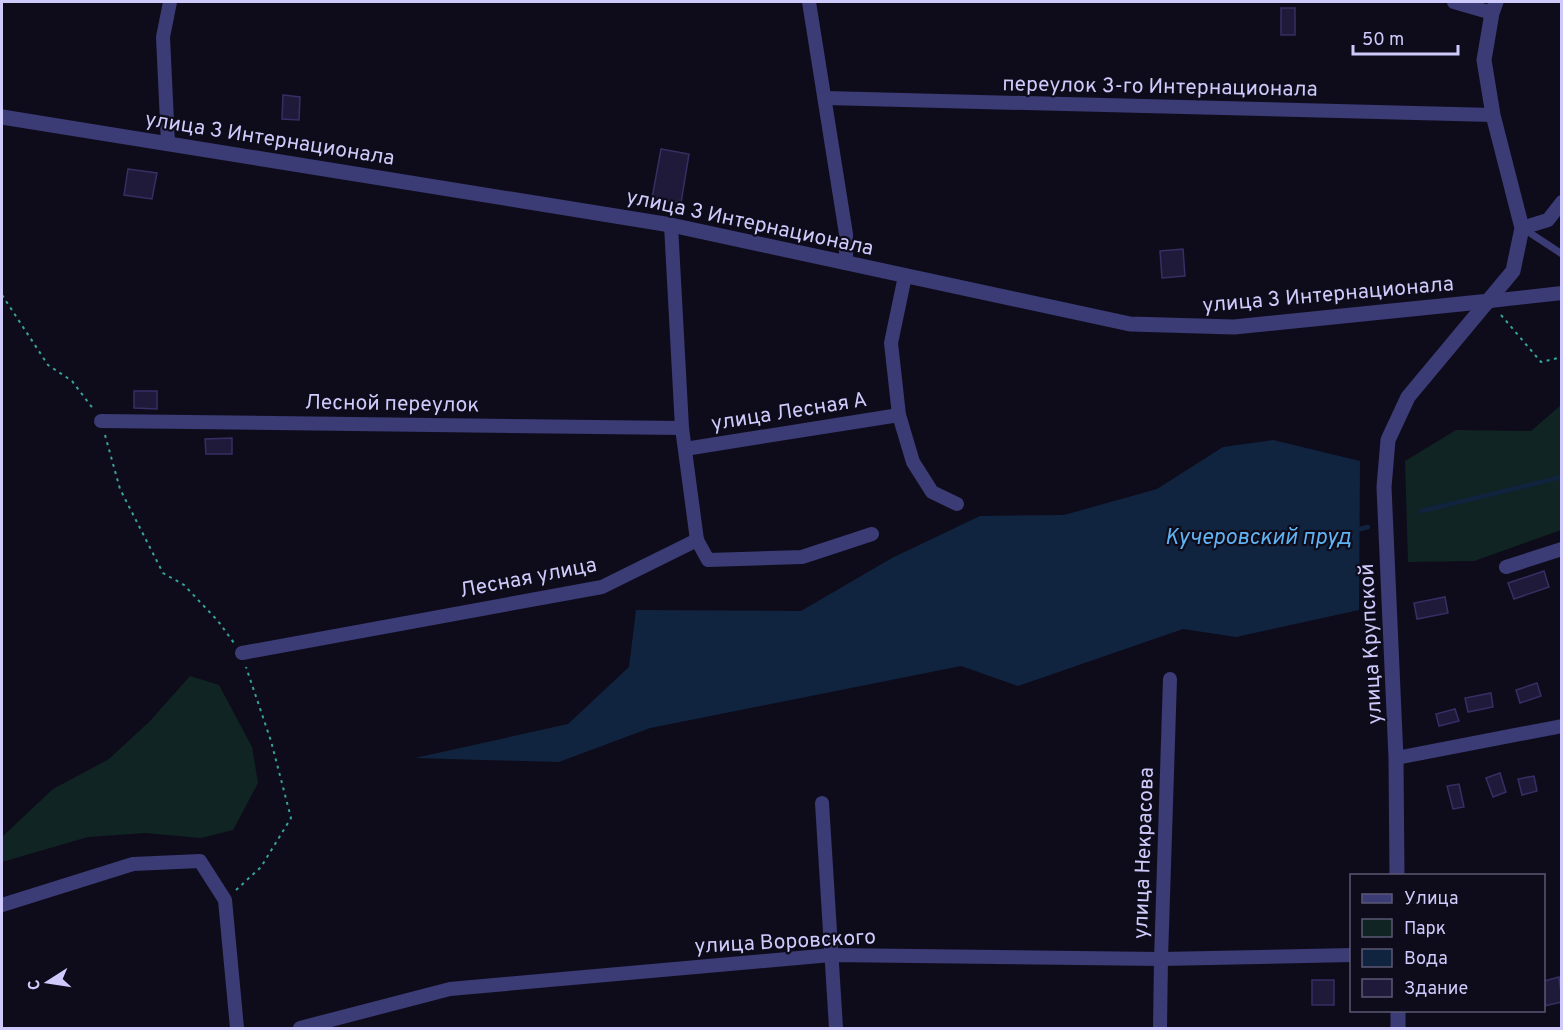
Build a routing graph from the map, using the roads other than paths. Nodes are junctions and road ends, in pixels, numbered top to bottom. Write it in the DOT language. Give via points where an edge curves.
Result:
graph roads {
  1 [pos="170,2"];
  2 [pos="809,2"];
  3 [pos="1454,2"];
  4 [pos="1494,7"];
  5 [pos="826,98"];
  6 [pos="1493,115"];
  7 [pos="2,117"];
  8 [pos="168,143"];
  9 [pos="1562,202"];
  10 [pos="671,225"];
  11 [pos="1522,228"];
  12 [pos="1562,254"];
  13 [pos="846,263"];
  14 [pos="905,276"];
  15 [pos="1562,293"];
  16 [pos="1490,301"];
  17 [pos="899,415"];
  18 [pos="101,421"];
  19 [pos="682,428"];
  20 [pos="685,449"];
  21 [pos="957,504"];
  22 [pos="872,534"];
  23 [pos="697,540"];
  24 [pos="1562,549"];
  25 [pos="1506,567"];
  26 [pos="242,653"];
  27 [pos="1170,679"];
  28 [pos="1562,726"];
  29 [pos="1396,758"];
  30 [pos="822,803"];
  31 [pos="1397,874"];
  32 [pos="2,905"];
  33 [pos="831,955"];
  34 [pos="1350,956"];
  35 [pos="1161,959"];
  36 [pos="1398,1012"];
  37 [pos="237,1029"];
  38 [pos="300,1029"];
  39 [pos="836,1029"];
  40 [pos="1160,1029"];
  41 [pos="1398,1029"];
  1 -- 8 [label="street" via="163,37"];
  2 -- 5 [label="street"];
  3 -- 4 [label="street"];
  4 -- 6 [label="street" via="1484,60"];
  5 -- 6 [label="street, переулок 3-го Интернационала"];
  5 -- 13 [label="street" via="846,234"];
  6 -- 11 [label="street"];
  7 -- 8 [label="street, улица 3 Интернационала"];
  8 -- 10 [label="street, улица 3 Интернационала"];
  9 -- 11 [label="street" via="1548,220"];
  10 -- 13 [label="street, улица 3 Интернационала"];
  10 -- 19 [label="street"];
  11 -- 12 [label="lane"];
  11 -- 16 [label="street, улица Крупской" via="1513,271"];
  13 -- 14 [label="street, улица 3 Интернационала"];
  14 -- 16 [label="street, улица 3 Интернационала" via="1131,324 1234,327"];
  14 -- 17 [label="street" via="891,343"];
  15 -- 16 [label="street"];
  16 -- 29 [label="street, улица Крупской" via="1408,397 1389,440 1384,487"];
  17 -- 20 [label="street, улица Лесная А"];
  17 -- 21 [label="street" via="913,462 932,492"];
  18 -- 19 [label="street, Лесной переулок"];
  19 -- 20 [label="street"];
  20 -- 23 [label="street"];
  22 -- 23 [label="street" via="802,557 708,560"];
  23 -- 26 [label="street, Лесная улица" via="602,587"];
  24 -- 25 [label="street"];
  27 -- 35 [label="street, улица Некрасова"];
  28 -- 29 [label="street"];
  29 -- 31 [label="street, улица Крупской"];
  30 -- 33 [label="street"];
  32 -- 37 [label="street" via="133,864 200,861 225,900"];
  33 -- 35 [label="street, улица Воровского"];
  33 -- 38 [label="street, улица Воровского" via="450,989"];
  33 -- 39 [label="street"];
  34 -- 35 [label="street, улица Воровского"];
  35 -- 40 [label="street, улица Некрасова"];
  36 -- 41 [label="street"];
}
